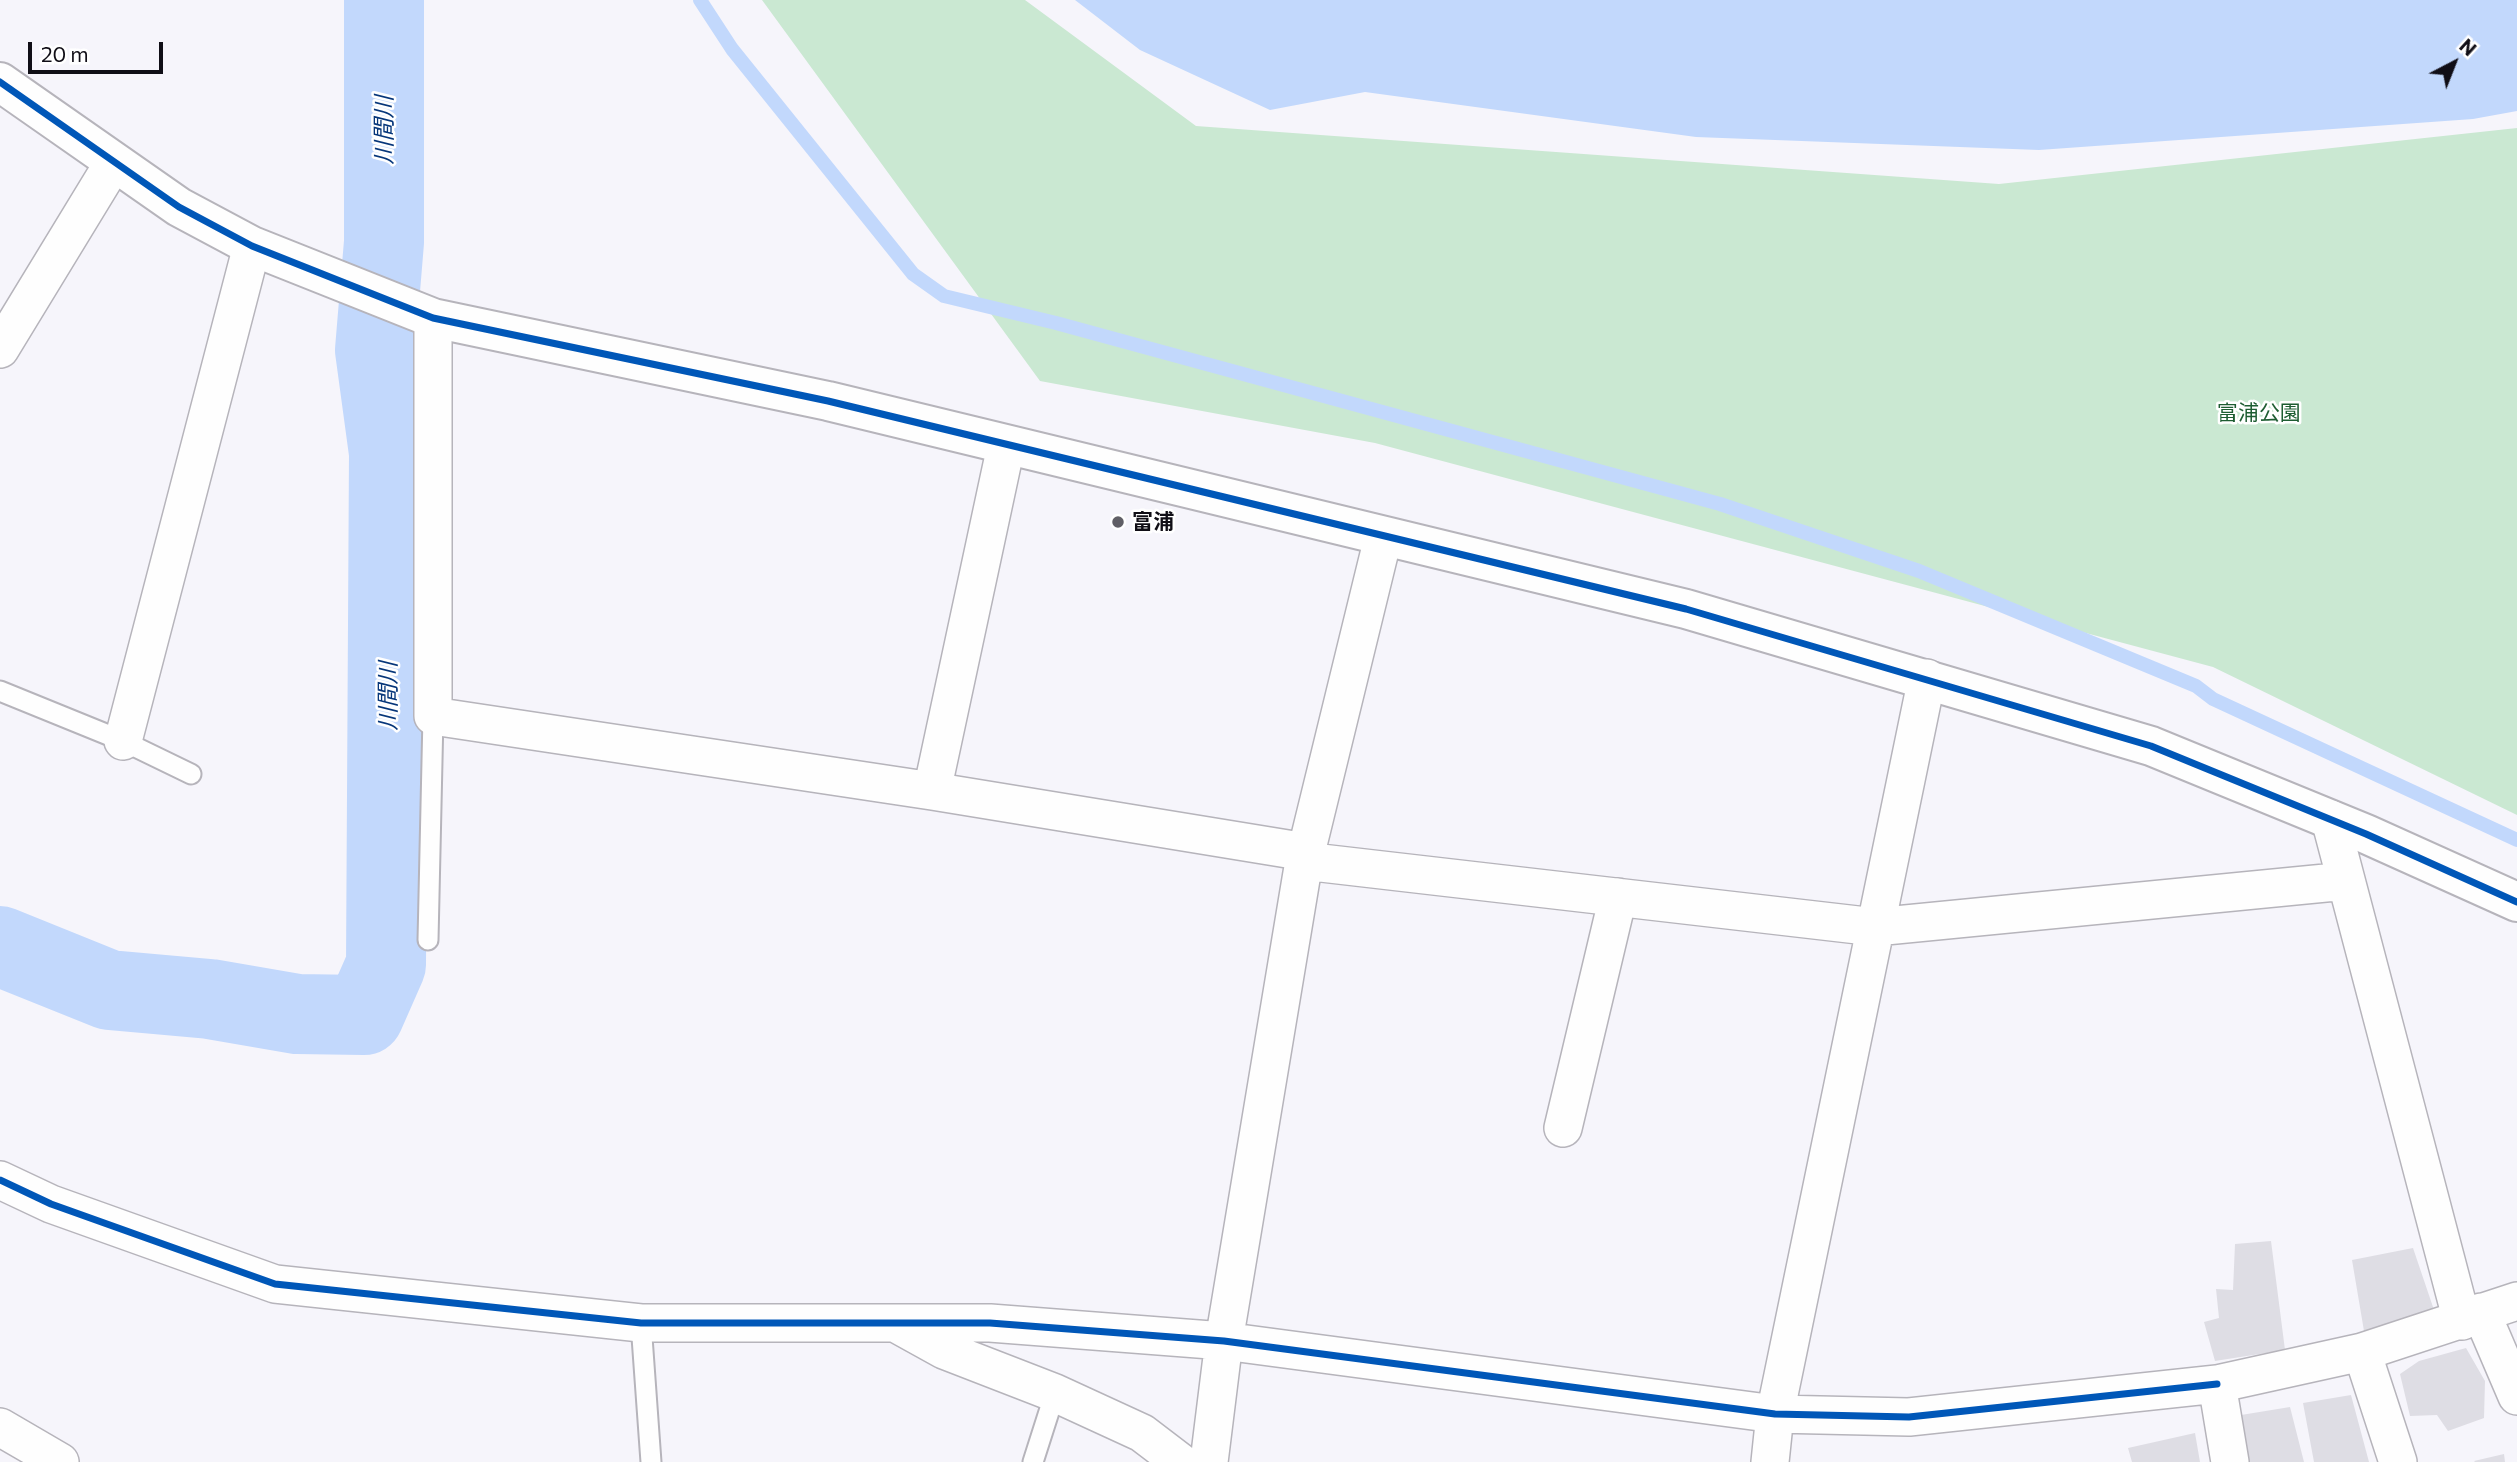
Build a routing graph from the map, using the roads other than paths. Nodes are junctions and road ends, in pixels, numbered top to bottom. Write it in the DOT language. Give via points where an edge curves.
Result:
graph roads {
  1 [pos="0,82"];
  2 [pos="114,162"];
  3 [pos="252,246"];
  4 [pos="433,318"];
  5 [pos="0,349"];
  6 [pos="1006,446"];
  7 [pos="1383,538"];
  8 [pos="1927,678"];
  9 [pos="0,691"];
  10 [pos="433,716"];
  11 [pos="123,741"];
  12 [pos="191,774"];
  13 [pos="932,791"];
  14 [pos="2330,819"];
  15 [pos="1305,856"];
  16 [pos="2346,881"];
  17 [pos="1618,897"];
  18 [pos="2517,902"];
  19 [pos="1875,927"];
  20 [pos="428,940"];
  21 [pos="1563,1128"];
  22 [pos="0,1180"];
  23 [pos="2517,1301"];
  24 [pos="2471,1316"];
  25 [pos="893,1321"];
  26 [pos="641,1323"];
  27 [pos="1224,1341"];
  28 [pos="2362,1352"];
  29 [pos="2217,1384"];
  30 [pos="1055,1393"];
  31 [pos="2517,1396"];
  32 [pos="1775,1414"];
  33 [pos="0,1427"];
  34 [pos="60,1462"];
  35 [pos="651,1462"];
  36 [pos="1032,1462"];
  37 [pos="1180,1462"];
  38 [pos="1209,1462"];
  39 [pos="1770,1462"];
  40 [pos="2230,1462"];
  41 [pos="2398,1462"];
  1 -- 2 [label="street"];
  2 -- 3 [label="street" via="179,207"];
  2 -- 5 [label="street"];
  3 -- 4 [label="street"];
  3 -- 11 [label="street"];
  4 -- 6 [label="street" via="828,401"];
  4 -- 10 [label="street"];
  6 -- 7 [label="street"];
  6 -- 13 [label="street"];
  7 -- 8 [label="street" via="1686,609"];
  7 -- 15 [label="street"];
  8 -- 14 [label="street" via="2151,746"];
  8 -- 19 [label="street"];
  9 -- 11 [label="lane"];
  10 -- 13 [label="street"];
  10 -- 20 [label="lane"];
  11 -- 12 [label="lane"];
  13 -- 15 [label="street"];
  14 -- 16 [label="street"];
  14 -- 18 [label="street"];
  15 -- 17 [label="street"];
  15 -- 27 [label="street"];
  16 -- 19 [label="street"];
  16 -- 24 [label="street"];
  17 -- 19 [label="street"];
  17 -- 21 [label="street"];
  19 -- 32 [label="street"];
  22 -- 26 [label="street" via="51,1204 275,1284"];
  23 -- 24 [label="street"];
  24 -- 28 [label="street"];
  24 -- 31 [label="street"];
  25 -- 26 [label="street"];
  25 -- 27 [label="street" via="990,1323"];
  25 -- 30 [label="street" via="944,1350"];
  26 -- 35 [label="lane"];
  27 -- 32 [label="street"];
  27 -- 38 [label="street"];
  28 -- 29 [label="street"];
  28 -- 41 [label="street"];
  29 -- 32 [label="street" via="1909,1417"];
  29 -- 40 [label="street"];
  30 -- 36 [label="lane"];
  30 -- 37 [label="street" via="1142,1433"];
  32 -- 39 [label="street"];
  33 -- 34 [label="street"];
}
